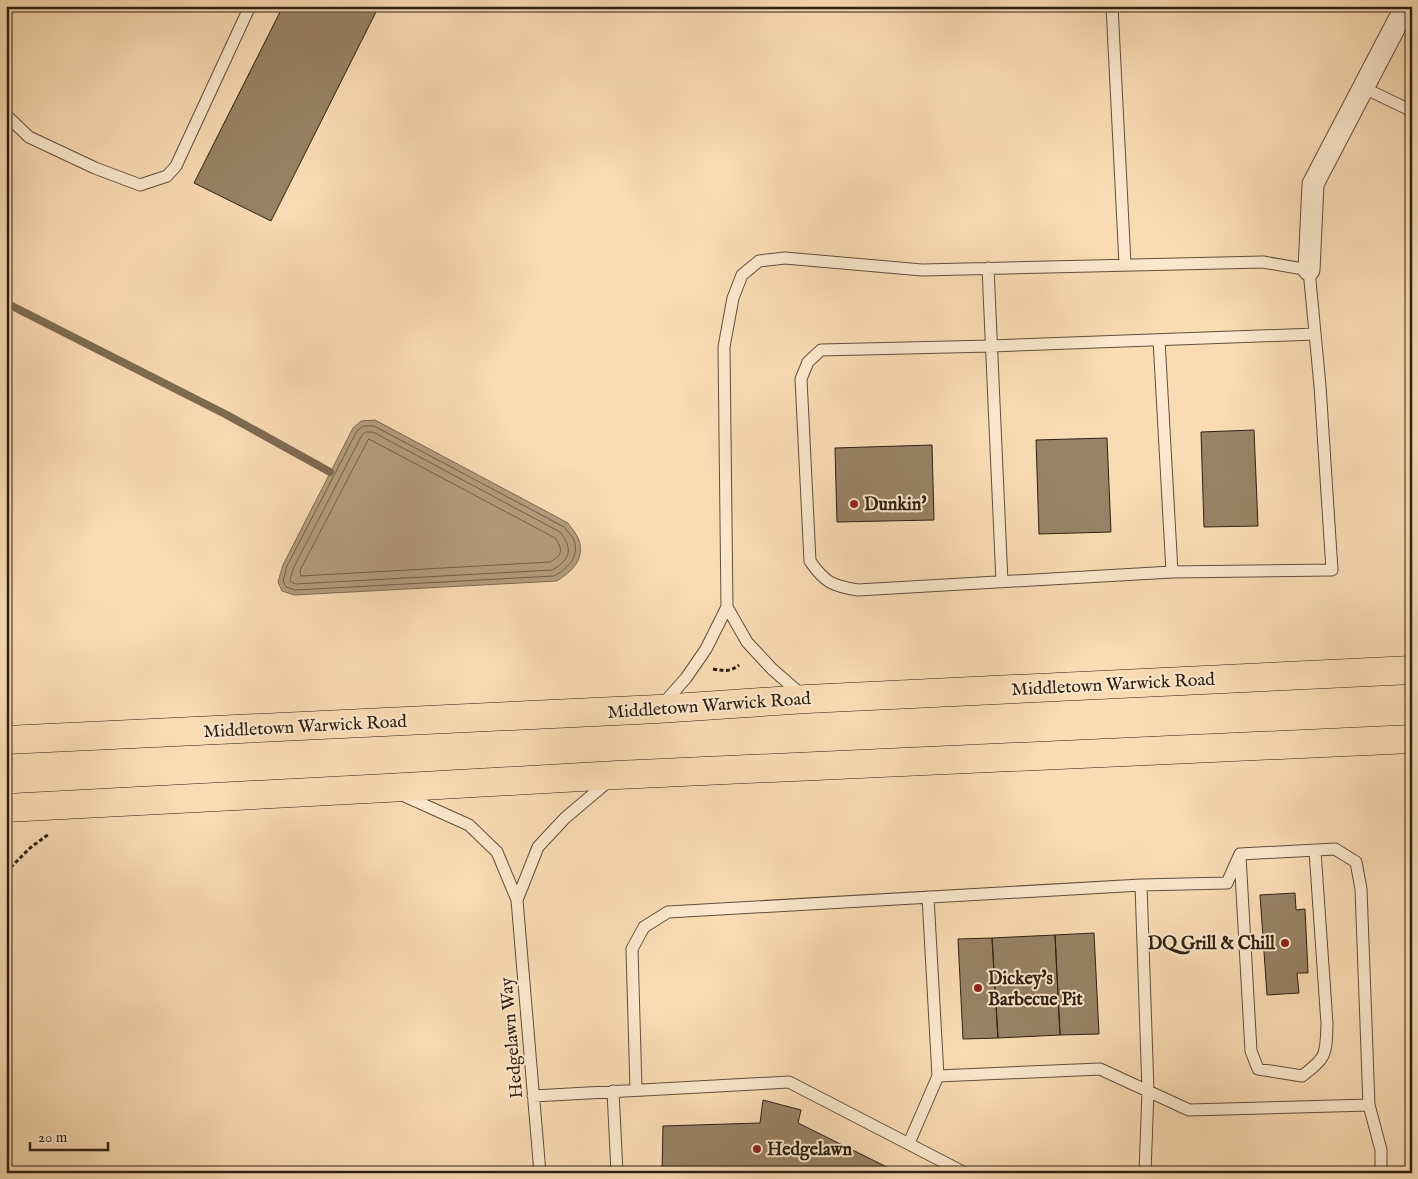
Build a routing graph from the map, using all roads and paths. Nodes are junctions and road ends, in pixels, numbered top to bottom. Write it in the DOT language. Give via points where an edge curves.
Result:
graph roads {
  1 [pos="250,6"];
  2 [pos="1112,6"];
  3 [pos="1406,6"];
  4 [pos="1364,88"];
  5 [pos="1412,111"];
  6 [pos="6,115"];
  7 [pos="1125,264"];
  8 [pos="988,268"];
  9 [pos="1308,270"];
  10 [pos="1314,334"];
  11 [pos="1160,340"];
  12 [pos="991,346"];
  13 [pos="1172,572"];
  14 [pos="1002,582"];
  15 [pos="727,607"];
  16 [pos="739,665"];
  17 [pos="710,668"];
  18 [pos="1412,670"];
  19 [pos="806,699"];
  20 [pos="658,709"];
  21 [pos="1412,739"];
  22 [pos="6,740"];
  23 [pos="617,775"];
  24 [pos="387,788"];
  25 [pos="6,808"];
  26 [pos="52,831"];
  27 [pos="1316,851"];
  28 [pos="1240,854"];
  29 [pos="6,872"];
  30 [pos="1141,885"];
  31 [pos="928,897"];
  32 [pos="518,900"];
  33 [pos="938,1076"];
  34 [pos="636,1090"];
  35 [pos="1148,1091"];
  36 [pos="613,1092"];
  37 [pos="533,1096"];
  38 [pos="1369,1106"];
  39 [pos="910,1143"];
  40 [pos="540,1173"];
  41 [pos="617,1173"];
  42 [pos="965,1173"];
  43 [pos="1145,1173"];
  44 [pos="1381,1173"];
  1 -- 6 [label="lane" via="176,166 168,176 140,185 29,137"];
  2 -- 7 [label="lane"];
  3 -- 4 [label="street"];
  4 -- 5 [label="lane"];
  4 -- 9 [label="street" via="1313,184"];
  7 -- 8 [label="lane"];
  7 -- 9 [label="lane" via="1263,262"];
  8 -- 12 [label="lane"];
  8 -- 15 [label="lane" via="922,270 785,258 759,261 742,275 733,298 724,347"];
  9 -- 10 [label="lane"];
  10 -- 11 [label="lane"];
  10 -- 13 [label="lane" via="1332,570"];
  11 -- 12 [label="lane"];
  11 -- 13 [label="lane"];
  12 -- 14 [label="lane"];
  12 -- 14 [label="lane" via="821,350 808,362 801,379 810,561 820,576 837,587 858,590"];
  13 -- 14 [label="lane"];
  15 -- 19 [label="lane" via="747,642"];
  15 -- 20 [label="lane" via="706,649"];
  16 -- 17 [label="path" via="725,672"];
  18 -- 19 [label="main road, Middletown Warwick Road"];
  19 -- 20 [label="main road, Middletown Warwick Road"];
  20 -- 22 [label="main road, Middletown Warwick Road"];
  21 -- 23 [label="main road"];
  23 -- 24 [label="main road"];
  23 -- 32 [label="lane" via="565,818 538,848"];
  24 -- 25 [label="main road"];
  24 -- 32 [label="lane" via="469,825 497,852"];
  26 -- 29 [label="path"];
  27 -- 28 [label="lane"];
  27 -- 28 [label="lane" via="1326,1051 1321,1062 1302,1076 1258,1069 1251,1052"];
  27 -- 38 [label="lane" via="1336,849 1356,862 1361,890"];
  28 -- 30 [label="lane" via="1227,883"];
  30 -- 31 [label="lane"];
  30 -- 35 [label="lane"];
  31 -- 33 [label="lane"];
  31 -- 34 [label="lane" via="668,912 644,927 632,949"];
  32 -- 37 [label="lane, Hedgelawn Way"];
  33 -- 35 [label="lane" via="1100,1069"];
  33 -- 39 [label="lane"];
  34 -- 36 [label="lane"];
  34 -- 39 [label="lane" via="789,1082"];
  35 -- 38 [label="lane" via="1189,1110"];
  35 -- 43 [label="lane"];
  36 -- 37 [label="lane"];
  36 -- 41 [label="lane"];
  37 -- 40 [label="lane, Hedgelawn Way"];
  38 -- 44 [label="lane" via="1381,1150"];
  39 -- 42 [label="lane"];
}
